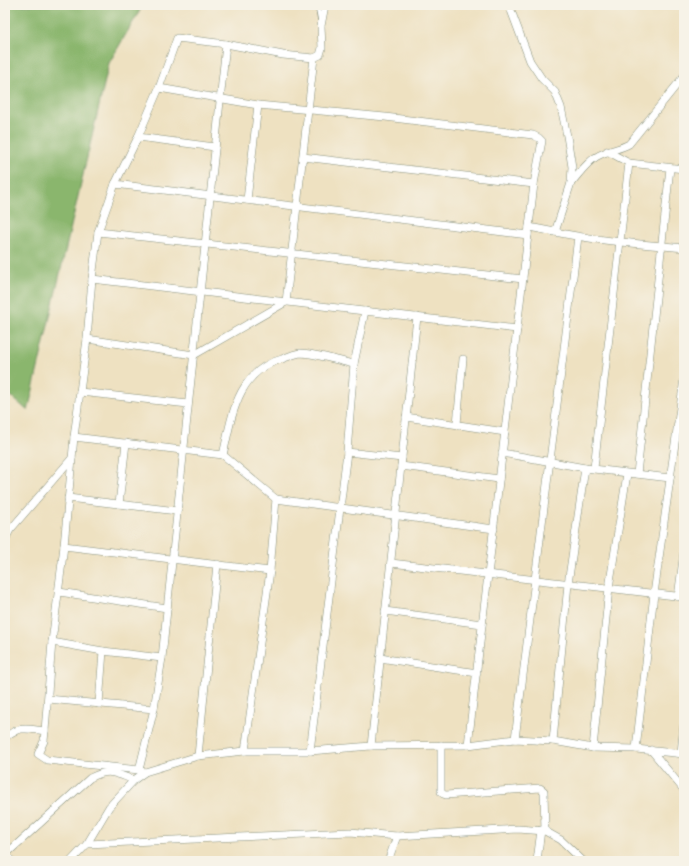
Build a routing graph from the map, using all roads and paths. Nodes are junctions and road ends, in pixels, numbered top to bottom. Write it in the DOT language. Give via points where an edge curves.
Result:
graph roads {
  1 [pos="317,5"];
  2 [pos="325,5"];
  3 [pos="509,5"];
  4 [pos="320,26"];
  5 [pos="226,44"];
  6 [pos="314,58"];
  7 [pos="684,76"];
  8 [pos="159,88"];
  9 [pos="221,99"];
  10 [pos="258,105"];
  11 [pos="308,110"];
  12 [pos="138,137"];
  13 [pos="215,147"];
  14 [pos="607,151"];
  15 [pos="303,157"];
  16 [pos="629,163"];
  17 [pos="670,168"];
  18 [pos="684,169"];
  19 [pos="571,183"];
  20 [pos="115,184"];
  21 [pos="534,184"];
  22 [pos="210,196"];
  23 [pos="247,200"];
  24 [pos="297,207"];
  25 [pos="529,227"];
  26 [pos="98,232"];
  27 [pos="555,232"];
  28 [pos="528,235"];
  29 [pos="578,237"];
  30 [pos="619,242"];
  31 [pos="205,244"];
  32 [pos="661,246"];
  33 [pos="684,248"];
  34 [pos="292,254"];
  35 [pos="92,279"];
  36 [pos="523,279"];
  37 [pos="200,292"];
  38 [pos="286,302"];
  39 [pos="365,311"];
  40 [pos="417,317"];
  41 [pos="517,329"];
  42 [pos="87,339"];
  43 [pos="194,355"];
  44 [pos="463,359"];
  45 [pos="354,364"];
  46 [pos="684,379"];
  47 [pos="80,392"];
  48 [pos="188,404"];
  49 [pos="406,417"];
  50 [pos="457,424"];
  51 [pos="505,432"];
  52 [pos="74,437"];
  53 [pos="126,443"];
  54 [pos="184,450"];
  55 [pos="347,452"];
  56 [pos="502,453"];
  57 [pos="223,455"];
  58 [pos="72,458"];
  59 [pos="402,458"];
  60 [pos="551,461"];
  61 [pos="401,466"];
  62 [pos="585,468"];
  63 [pos="594,468"];
  64 [pos="627,474"];
  65 [pos="637,474"];
  66 [pos="670,478"];
  67 [pos="500,479"];
  68 [pos="68,498"];
  69 [pos="276,499"];
  70 [pos="119,504"];
  71 [pos="340,508"];
  72 [pos="177,511"];
  73 [pos="396,515"];
  74 [pos="494,529"];
  75 [pos="5,540"];
  76 [pos="64,546"];
  77 [pos="684,552"];
  78 [pos="172,559"];
  79 [pos="390,563"];
  80 [pos="217,564"];
  81 [pos="270,571"];
  82 [pos="488,574"];
  83 [pos="534,580"];
  84 [pos="568,584"];
  85 [pos="609,588"];
  86 [pos="59,592"];
  87 [pos="654,594"];
  88 [pos="681,597"];
  89 [pos="167,608"];
  90 [pos="386,611"];
  91 [pos="482,624"];
  92 [pos="52,642"];
  93 [pos="103,651"];
  94 [pos="162,658"];
  95 [pos="380,658"];
  96 [pos="477,673"];
  97 [pos="48,700"];
  98 [pos="99,704"];
  99 [pos="154,709"];
  100 [pos="684,724"];
  101 [pos="45,731"];
  102 [pos="5,738"];
  103 [pos="515,739"];
  104 [pos="553,741"];
  105 [pos="468,744"];
  106 [pos="441,745"];
  107 [pos="371,746"];
  108 [pos="593,748"];
  109 [pos="636,749"];
  110 [pos="245,750"];
  111 [pos="651,750"];
  112 [pos="310,751"];
  113 [pos="682,753"];
  114 [pos="198,756"];
  115 [pos="142,771"];
  116 [pos="134,780"];
  117 [pos="684,790"];
  118 [pos="543,831"];
  119 [pos="397,836"];
  120 [pos="87,844"];
  121 [pos="5,855"];
  122 [pos="12,861"];
  123 [pos="71,861"];
  124 [pos="388,861"];
  125 [pos="537,861"];
  126 [pos="582,861"];
  1 -- 4 [label="lane"];
  2 -- 4 [label="street"];
  3 -- 19 [label="street" via="530,61 555,92 561,107 572,167"];
  4 -- 6 [label="street" via="322,48 320,55"];
  5 -- 6 [label="street" via="262,52"];
  5 -- 8 [label="street" via="177,38"];
  5 -- 9 [label="street"];
  6 -- 11 [label="street"];
  7 -- 14 [label="street" via="629,144"];
  8 -- 9 [label="street"];
  8 -- 12 [label="street"];
  9 -- 10 [label="street"];
  9 -- 13 [label="street"];
  10 -- 11 [label="street"];
  10 -- 23 [label="street"];
  11 -- 15 [label="street"];
  11 -- 21 [label="street" via="536,136 542,144"];
  12 -- 13 [label="street"];
  12 -- 20 [label="street"];
  13 -- 22 [label="street"];
  14 -- 16 [label="street"];
  14 -- 19 [label="street" via="592,160"];
  15 -- 21 [label="street"];
  15 -- 24 [label="street"];
  16 -- 17 [label="street"];
  16 -- 30 [label="street"];
  17 -- 18 [label="street"];
  17 -- 32 [label="street"];
  19 -- 27 [label="street"];
  20 -- 22 [label="street"];
  20 -- 26 [label="street"];
  21 -- 25 [label="street"];
  22 -- 23 [label="street"];
  22 -- 31 [label="street"];
  23 -- 24 [label="street"];
  24 -- 28 [label="street"];
  24 -- 34 [label="street"];
  25 -- 27 [label="street"];
  25 -- 28 [label="street"];
  26 -- 31 [label="street"];
  26 -- 35 [label="street"];
  27 -- 29 [label="street"];
  28 -- 36 [label="street"];
  29 -- 30 [label="street"];
  29 -- 60 [label="street"];
  30 -- 32 [label="street"];
  30 -- 63 [label="street"];
  31 -- 34 [label="street"];
  31 -- 37 [label="street"];
  32 -- 33 [label="street"];
  32 -- 65 [label="street"];
  34 -- 36 [label="street"];
  34 -- 38 [label="street"];
  35 -- 37 [label="street"];
  35 -- 42 [label="street"];
  36 -- 41 [label="street"];
  37 -- 38 [label="street"];
  37 -- 43 [label="street"];
  38 -- 39 [label="street"];
  38 -- 43 [label="street"];
  39 -- 40 [label="street"];
  39 -- 45 [label="street"];
  40 -- 41 [label="street"];
  40 -- 49 [label="street"];
  41 -- 51 [label="street"];
  42 -- 43 [label="street"];
  42 -- 47 [label="street"];
  43 -- 48 [label="street"];
  44 -- 50 [label="street"];
  45 -- 55 [label="street"];
  45 -- 57 [label="street" via="299,353 270,362 260,368 241,391 234,407"];
  46 -- 66 [label="street"];
  47 -- 48 [label="street"];
  47 -- 52 [label="street"];
  48 -- 54 [label="street"];
  49 -- 50 [label="street"];
  49 -- 59 [label="street"];
  50 -- 51 [label="street"];
  51 -- 56 [label="street"];
  52 -- 53 [label="street"];
  52 -- 58 [label="street"];
  53 -- 54 [label="street"];
  53 -- 70 [label="street"];
  54 -- 57 [label="street"];
  54 -- 72 [label="street"];
  55 -- 59 [label="street"];
  55 -- 71 [label="street"];
  56 -- 60 [label="street"];
  56 -- 67 [label="street"];
  57 -- 69 [label="street"];
  58 -- 68 [label="street"];
  58 -- 75 [label="street" via="10,530"];
  59 -- 61 [label="street"];
  60 -- 62 [label="street"];
  60 -- 83 [label="street"];
  61 -- 67 [label="street"];
  61 -- 73 [label="street"];
  62 -- 63 [label="street"];
  62 -- 84 [label="street"];
  63 -- 64 [label="street"];
  64 -- 65 [label="street"];
  64 -- 85 [label="street"];
  65 -- 66 [label="street"];
  66 -- 87 [label="street"];
  67 -- 74 [label="street"];
  68 -- 70 [label="street"];
  68 -- 76 [label="street"];
  69 -- 71 [label="street"];
  69 -- 81 [label="street"];
  70 -- 72 [label="street"];
  71 -- 73 [label="street"];
  71 -- 112 [label="street"];
  72 -- 78 [label="street"];
  73 -- 74 [label="street"];
  73 -- 79 [label="street"];
  74 -- 82 [label="street"];
  76 -- 78 [label="street"];
  76 -- 86 [label="street"];
  77 -- 88 [label="street"];
  78 -- 80 [label="street"];
  78 -- 89 [label="street"];
  79 -- 82 [label="street"];
  79 -- 90 [label="street"];
  80 -- 81 [label="street"];
  80 -- 114 [label="street"];
  81 -- 110 [label="street"];
  82 -- 83 [label="street"];
  82 -- 91 [label="street"];
  83 -- 84 [label="street"];
  83 -- 103 [label="street"];
  84 -- 85 [label="street"];
  84 -- 104 [label="street"];
  85 -- 87 [label="street"];
  85 -- 108 [label="street"];
  86 -- 89 [label="street"];
  86 -- 92 [label="street"];
  87 -- 88 [label="street"];
  87 -- 109 [label="street"];
  89 -- 94 [label="street"];
  90 -- 91 [label="street"];
  90 -- 95 [label="street"];
  91 -- 96 [label="street"];
  92 -- 93 [label="street"];
  92 -- 97 [label="street"];
  93 -- 94 [label="street"];
  93 -- 98 [label="street"];
  94 -- 99 [label="street"];
  95 -- 96 [label="street"];
  95 -- 107 [label="street"];
  96 -- 105 [label="street"];
  97 -- 98 [label="street"];
  97 -- 101 [label="street"];
  98 -- 99 [label="street"];
  99 -- 115 [label="street"];
  100 -- 113 [label="street"];
  101 -- 102 [label="street" via="19,729"];
  101 -- 115 [label="street" via="38,754 47,760"];
  103 -- 104 [label="street"];
  103 -- 105 [label="street"];
  104 -- 108 [label="street"];
  105 -- 106 [label="street"];
  106 -- 107 [label="street"];
  106 -- 118 [label="street" via="443,794 540,788 544,791"];
  107 -- 112 [label="street"];
  108 -- 109 [label="street"];
  109 -- 111 [label="street"];
  110 -- 112 [label="street"];
  110 -- 114 [label="street"];
  111 -- 113 [label="street"];
  111 -- 117 [label="street"];
  114 -- 115 [label="street"];
  115 -- 116 [label="street"];
  116 -- 120 [label="street" via="109,807"];
  116 -- 121 [label="street" via="112,772 101,772 90,778"];
  118 -- 119 [label="street" via="518,829"];
  118 -- 125 [label="street"];
  118 -- 126 [label="street" via="561,840"];
  119 -- 120 [label="street" via="350,832"];
  119 -- 124 [label="street"];
  120 -- 123 [label="street"];
  121 -- 122 [label="street"];
}
